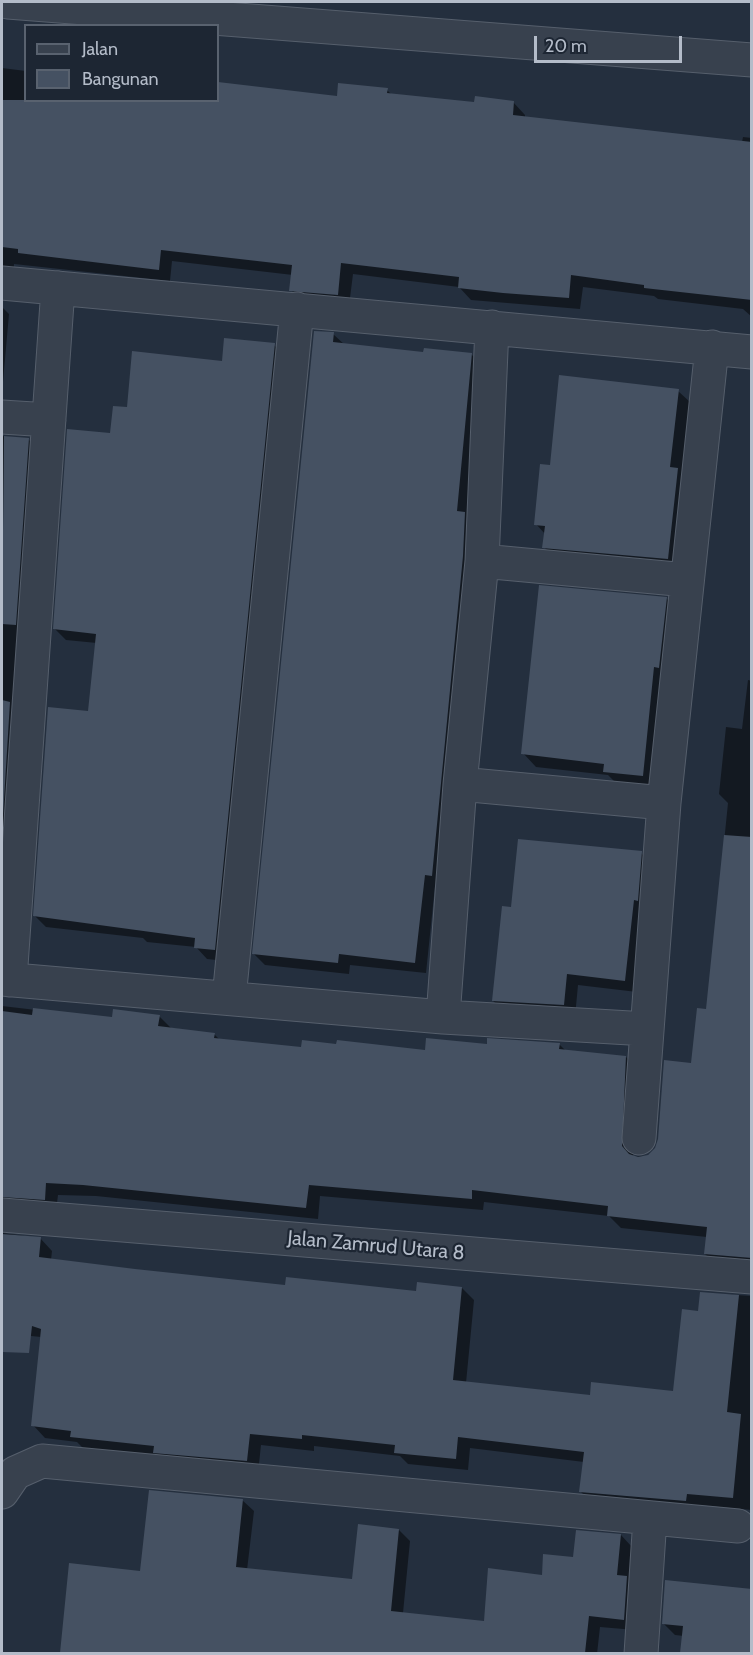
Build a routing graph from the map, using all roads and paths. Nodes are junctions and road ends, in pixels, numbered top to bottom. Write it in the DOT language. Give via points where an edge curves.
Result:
graph roads {
  1 [pos="8,2"];
  2 [pos="752,60"];
  3 [pos="2,283"];
  4 [pos="58,288"];
  5 [pos="297,309"];
  6 [pos="492,327"];
  7 [pos="711,347"];
  8 [pos="752,352"];
  9 [pos="2,417"];
  10 [pos="49,420"];
  11 [pos="482,561"];
  12 [pos="687,580"];
  13 [pos="460,784"];
  14 [pos="664,802"];
  15 [pos="6,979"];
  16 [pos="229,998"];
  17 [pos="443,1017"];
  18 [pos="647,1029"];
  19 [pos="639,1138"];
  20 [pos="2,1215"];
  21 [pos="752,1277"];
  22 [pos="2,1492"];
  23 [pos="650,1518"];
  24 [pos="738,1526"];
  25 [pos="641,1653"];
  1 -- 2 [label="street"];
  3 -- 4 [label="street"];
  4 -- 5 [label="street"];
  4 -- 10 [label="street"];
  5 -- 6 [label="street"];
  5 -- 16 [label="street"];
  6 -- 7 [label="street"];
  6 -- 11 [label="street"];
  7 -- 8 [label="street"];
  7 -- 12 [label="street"];
  9 -- 10 [label="street"];
  10 -- 15 [label="street"];
  11 -- 12 [label="street"];
  11 -- 13 [label="street"];
  12 -- 14 [label="street"];
  13 -- 14 [label="street"];
  13 -- 17 [label="street"];
  14 -- 18 [label="street"];
  15 -- 16 [label="street"];
  16 -- 17 [label="street"];
  17 -- 18 [label="street"];
  18 -- 19 [label="street"];
  20 -- 21 [label="street, Jalan Zamrud Utara 8"];
  22 -- 23 [label="street" via="15,1473 42,1461"];
  23 -- 24 [label="street"];
  23 -- 25 [label="street"];
}
